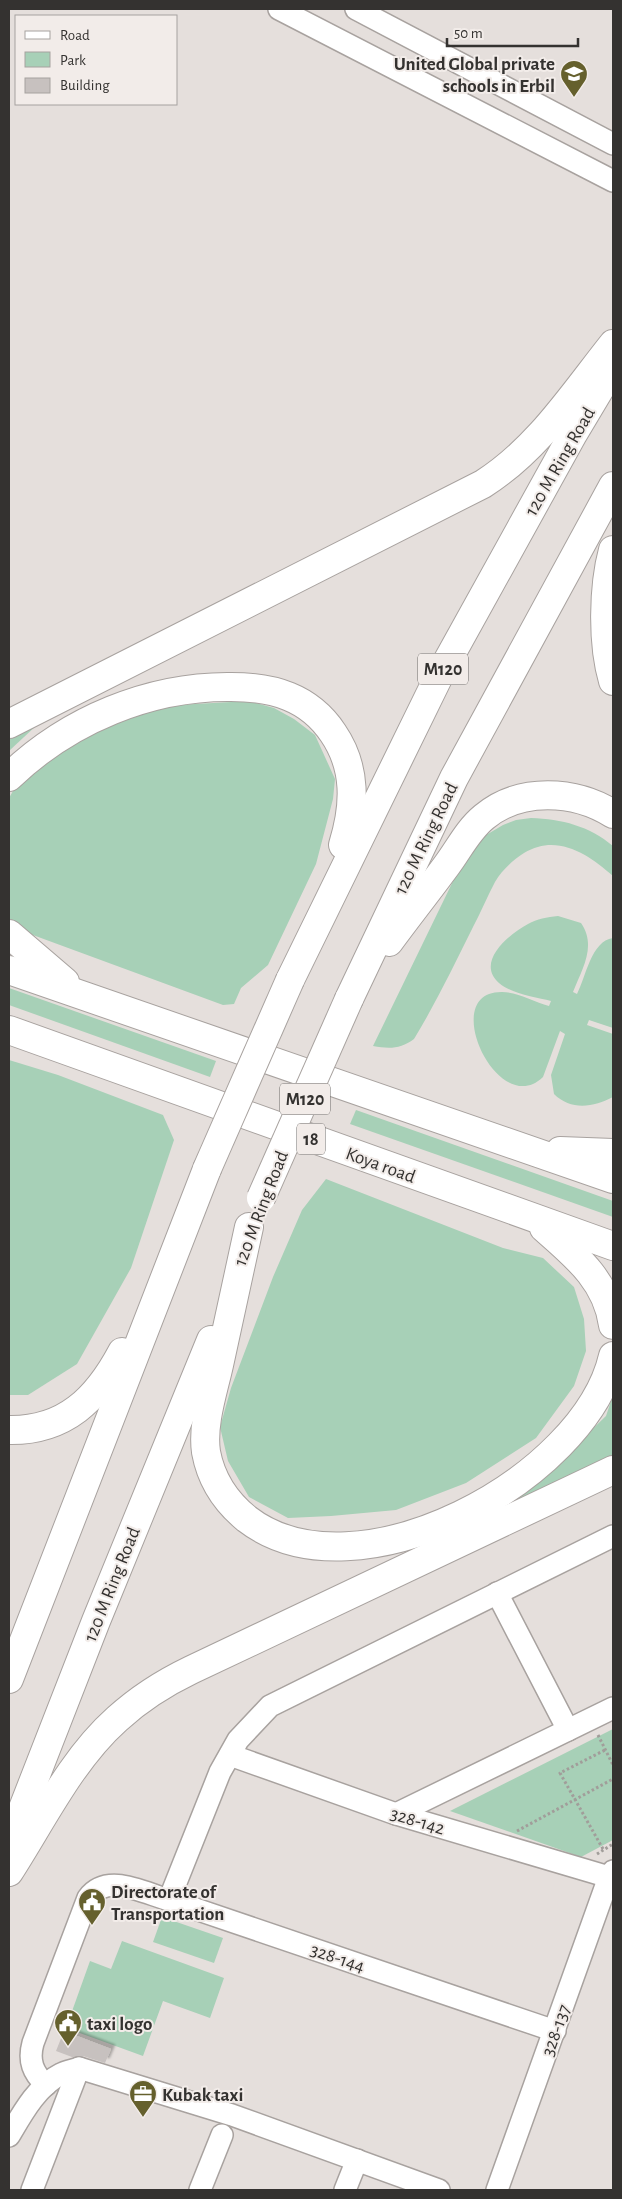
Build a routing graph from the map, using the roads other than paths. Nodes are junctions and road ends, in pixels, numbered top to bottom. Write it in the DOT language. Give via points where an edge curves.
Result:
graph roads {
  1 [pos="279,9"];
  2 [pos="356,9"];
  3 [pos="611,137"];
  4 [pos="589,168"];
  5 [pos="613,181"];
  6 [pos="613,344"];
  7 [pos="613,367"];
  8 [pos="613,486"];
  9 [pos="613,550"];
  10 [pos="613,682"];
  11 [pos="9,724"];
  12 [pos="9,777"];
  13 [pos="613,814"];
  14 [pos="9,934"];
  15 [pos="301,955"];
  16 [pos="9,970"];
  17 [pos="80,994"];
  18 [pos="351,994"];
  19 [pos="17,1035"];
  20 [pos="531,1150"];
  21 [pos="613,1153"];
  22 [pos="613,1180"];
  23 [pos="192,1204"];
  24 [pos="533,1219"];
  25 [pos="249,1226"];
  26 [pos="613,1246"];
  27 [pos="613,1325"];
  28 [pos="613,1356"];
  29 [pos="9,1430"];
  30 [pos="613,1470"];
  31 [pos="613,1536"];
  32 [pos="497,1593"];
  33 [pos="9,1679"];
  34 [pos="613,1708"];
  35 [pos="568,1730"];
  36 [pos="230,1755"];
  37 [pos="396,1814"];
  38 [pos="9,1844"];
  39 [pos="9,1872"];
  40 [pos="611,1874"];
  41 [pos="169,1900"];
  42 [pos="555,2031"];
  43 [pos="79,2068"];
  44 [pos="46,2085"];
  45 [pos="222,2135"];
  46 [pos="9,2136"];
  47 [pos="357,2160"];
  48 [pos="32,2190"];
  49 [pos="200,2190"];
  50 [pos="345,2190"];
  51 [pos="439,2190"];
  52 [pos="497,2190"];
  1 -- 4 [label="street"];
  2 -- 3 [label="street"];
  3 -- 4 [label="street"];
  4 -- 5 [label="street"];
  6 -- 11 [label="highway" via="536,441 506,470"];
  7 -- 15 [label="highway, 120 M Ring Road / M120" via="438,678"];
  8 -- 18 [label="highway, 120 M Ring Road / M120" via="454,778"];
  9 -- 10 [label="highway" via="605,606"];
  12 -- 15 [label="highway" via="81,725 166,692 218,687 269,689 303,703 318,715 341,744 352,779 352,796 344,845"];
  13 -- 18 [label="highway" via="593,804 562,796 529,796 498,807 472,828"];
  14 -- 17 [label="highway"];
  15 -- 23 [label="highway, 120 M Ring Road / M120, bridge"];
  16 -- 17 [label="highway"];
  17 -- 20 [label="highway"];
  18 -- 25 [label="highway, 120 M Ring Road / M120, bridge"];
  19 -- 24 [label="highway, Koya road / 18"];
  20 -- 21 [label="highway"];
  20 -- 22 [label="highway"];
  23 -- 29 [label="highway" via="122,1352 100,1387 60,1420 34,1429"];
  23 -- 33 [label="highway, 120 M Ring Road"];
  24 -- 26 [label="highway, Koya road / 18"];
  24 -- 27 [label="highway" via="585,1265 607,1299"];
  25 -- 28 [label="highway" via="210,1405 206,1451 213,1476 234,1508 258,1527 288,1541 321,1546 388,1540 437,1526 487,1502 538,1467 570,1434 604,1387"];
  25 -- 38 [label="highway, 120 M Ring Road" via="205,1355"];
  30 -- 39 [label="highway" via="191,1670 152,1692 116,1720 86,1754"];
  31 -- 32 [label="street"];
  32 -- 35 [label="street"];
  32 -- 36 [label="street" via="270,1706 238,1740"];
  34 -- 35 [label="street"];
  35 -- 37 [label="street"];
  36 -- 37 [label="street, 328-142"];
  36 -- 41 [label="street" via="220,1772"];
  37 -- 40 [label="street, 328-142"];
  40 -- 42 [label="street, 328-137"];
  41 -- 42 [label="street, 328-144"];
  41 -- 44 [label="street, 328-144" via="114,1884 99,1887 88,1898 32,2043 32,2067"];
  42 -- 52 [label="street, 328-137"];
  43 -- 44 [label="street" via="61,2074"];
  43 -- 47 [label="street" via="232,2115"];
  43 -- 48 [label="street"];
  44 -- 46 [label="street" via="26,2106"];
  45 -- 49 [label="street"];
  47 -- 50 [label="street"];
  47 -- 51 [label="street"];
}
